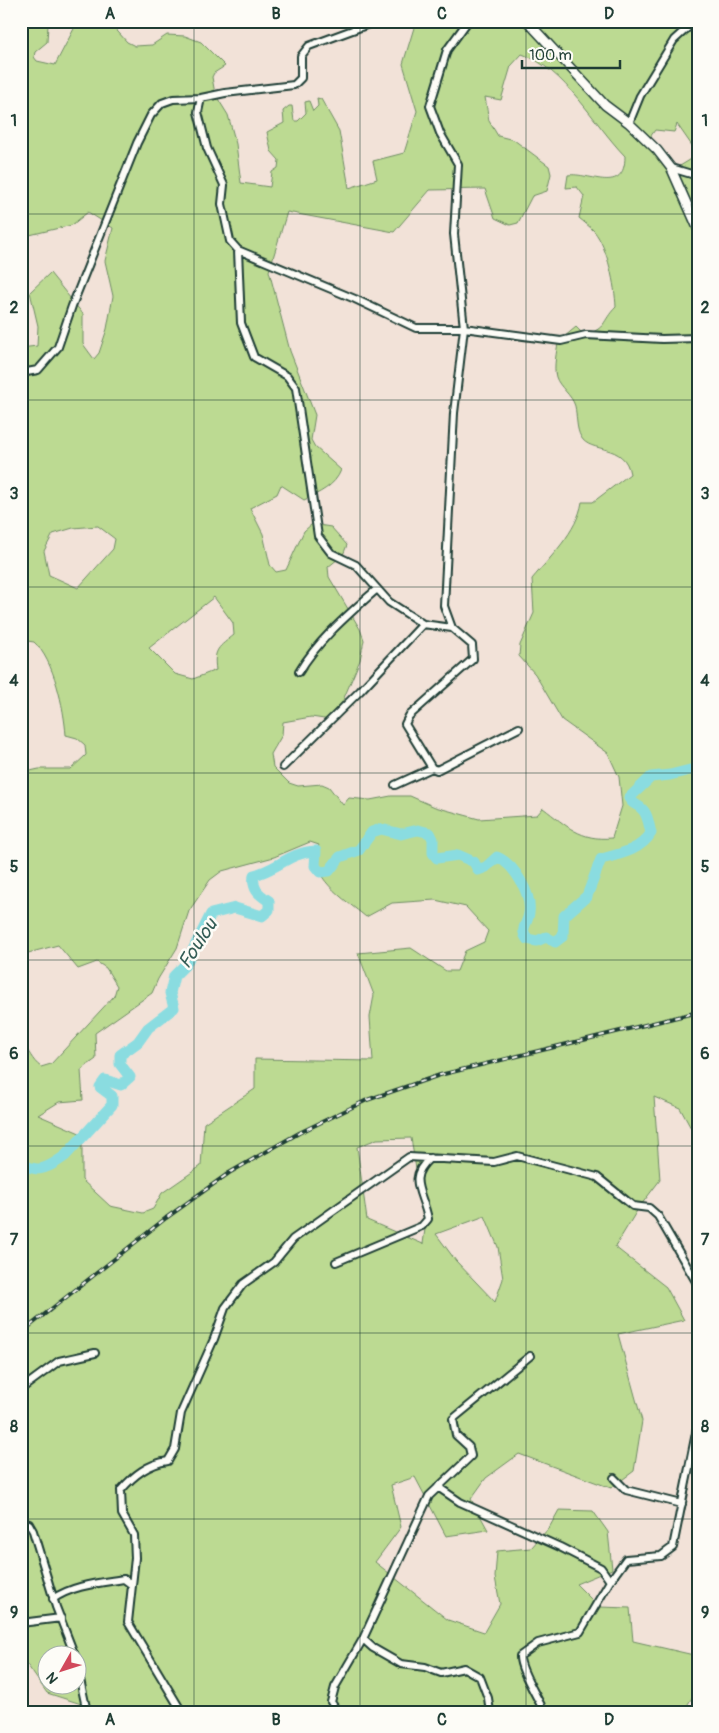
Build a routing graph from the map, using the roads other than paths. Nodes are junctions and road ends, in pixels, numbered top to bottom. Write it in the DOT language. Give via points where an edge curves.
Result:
graph roads {
  1 [pos="377,21"];
  2 [pos="468,21"];
  3 [pos="695,21"];
  4 [pos="527,22"];
  5 [pos="200,98"];
  6 [pos="629,123"];
  7 [pos="671,168"];
  8 [pos="698,176"];
  9 [pos="698,229"];
  10 [pos="238,250"];
  11 [pos="464,328"];
  12 [pos="698,338"];
  13 [pos="21,373"];
  14 [pos="377,588"];
  15 [pos="423,624"];
  16 [pos="452,628"];
  17 [pos="299,672"];
  18 [pos="519,728"];
  19 [pos="283,767"];
  20 [pos="432,768"];
  21 [pos="395,785"];
  22 [pos="430,1158"];
  23 [pos="336,1262"];
  24 [pos="698,1285"];
  25 [pos="95,1354"];
  26 [pos="530,1356"];
  27 [pos="21,1389"];
  28 [pos="698,1423"];
  29 [pos="614,1478"];
  30 [pos="438,1487"];
  31 [pos="682,1504"];
  32 [pos="21,1521"];
  33 [pos="610,1581"];
  34 [pos="132,1584"];
  35 [pos="53,1599"];
  36 [pos="61,1618"];
  37 [pos="21,1623"];
  38 [pos="363,1639"];
  39 [pos="71,1646"];
  40 [pos="84,1696"];
  41 [pos="87,1712"];
  42 [pos="182,1712"];
  43 [pos="338,1712"];
  44 [pos="490,1712"];
  45 [pos="544,1712"];
  1 -- 5 [label="street" via="309,46 300,56 301,78 294,85"];
  2 -- 11 [label="street" via="447,50 430,106 440,133 458,164 454,234"];
  3 -- 6 [label="street" via="674,40 640,96"];
  4 -- 6 [label="street" via="605,106"];
  5 -- 10 [label="street" via="198,112 207,148 224,185 222,204 230,241"];
  5 -- 13 [label="street" via="173,99 162,103 151,115 82,278 58,347 38,370"];
  6 -- 7 [label="street"];
  7 -- 8 [label="street"];
  7 -- 9 [label="street"];
  10 -- 11 [label="street" via="416,328"];
  10 -- 14 [label="street" via="240,323 254,357 287,376 296,388 318,536 331,553 356,566"];
  11 -- 12 [label="street" via="561,341 586,335"];
  11 -- 16 [label="street" via="454,413 447,527 444,606"];
  14 -- 15 [label="street" via="389,602"];
  14 -- 17 [label="street" via="340,621"];
  15 -- 16 [label="street"];
  15 -- 19 [label="street"];
  16 -- 20 [label="street" via="472,645 473,659 409,716 405,724"];
  18 -- 20 [label="street" via="437,770"];
  20 -- 21 [label="street"];
  22 -- 23 [label="street" via="420,1166 415,1178 428,1218 422,1226"];
  22 -- 24 [label="street" via="494,1162 516,1156 597,1177 633,1206 649,1208 658,1216"];
  22 -- 34 [label="street" via="409,1157 293,1239 274,1262 243,1284 224,1308 214,1340 180,1413 175,1449 168,1461 158,1462 134,1475 121,1490 122,1514 134,1535"];
  25 -- 27 [label="street" via="59,1361"];
  26 -- 30 [label="street" via="453,1419 456,1435 469,1447 471,1456"];
  28 -- 31 [label="street"];
  29 -- 31 [label="street" via="626,1490"];
  30 -- 33 [label="street" via="460,1502 601,1568"];
  30 -- 38 [label="street" via="429,1496 416,1522"];
  31 -- 33 [label="street" via="673,1547 661,1556 626,1559"];
  32 -- 35 [label="street" via="34,1531"];
  33 -- 45 [label="street" via="580,1632 538,1643 520,1656 520,1664"];
  34 -- 35 [label="street" via="124,1578 65,1591"];
  34 -- 42 [label="street" via="128,1622"];
  35 -- 36 [label="street"];
  36 -- 37 [label="street"];
  36 -- 39 [label="street"];
  38 -- 43 [label="street" via="335,1687 331,1702"];
  38 -- 44 [label="street" via="401,1664 441,1673 464,1668 480,1677"];
  40 -- 41 [label="street"];
}
